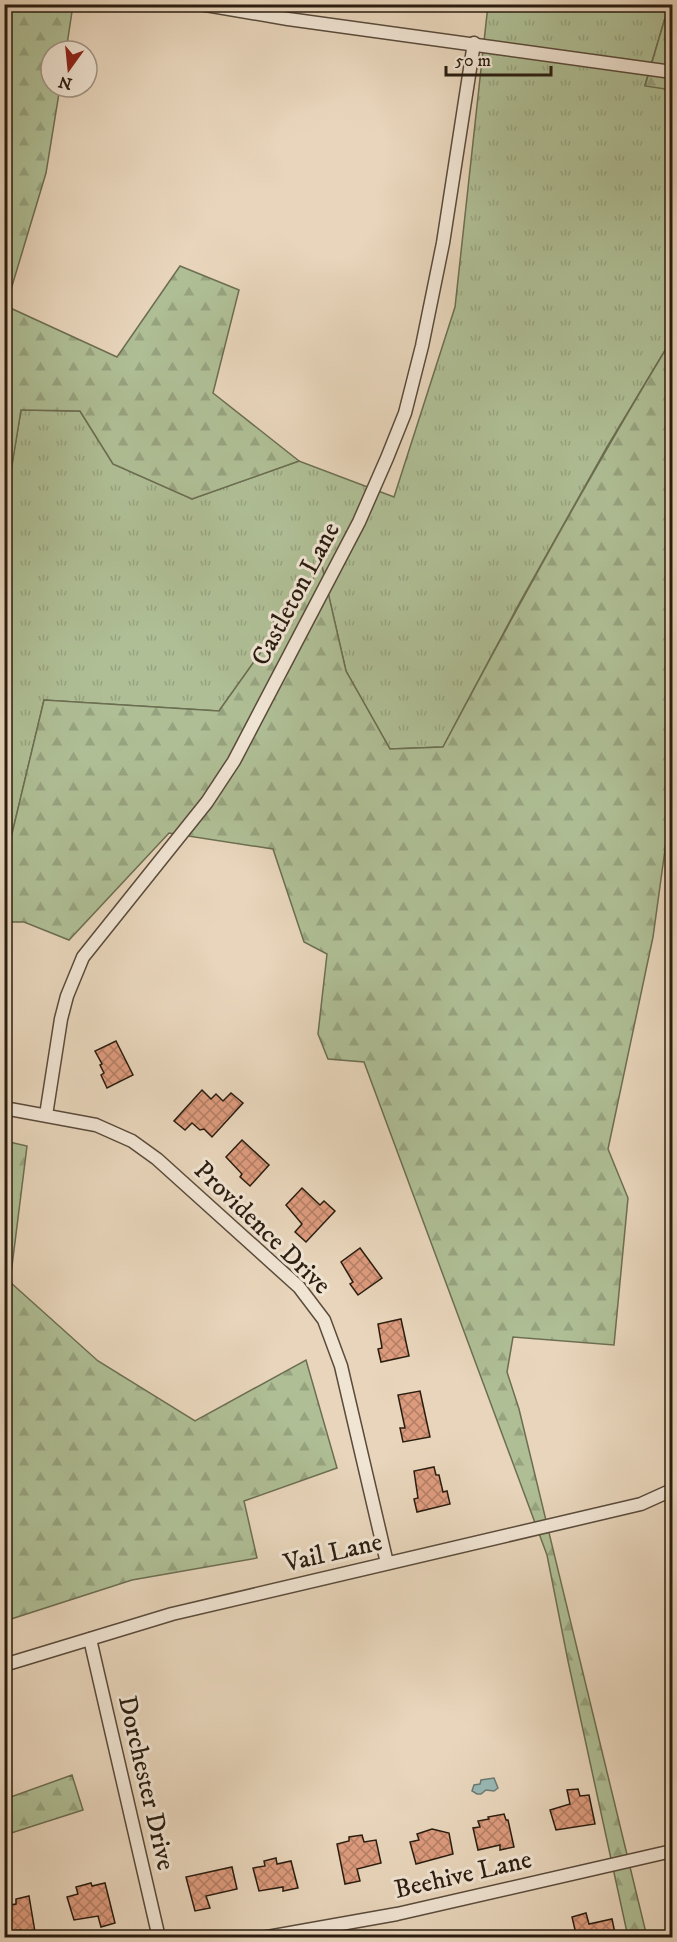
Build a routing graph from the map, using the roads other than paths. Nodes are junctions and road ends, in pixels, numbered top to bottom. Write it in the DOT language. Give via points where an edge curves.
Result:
graph roads {
  1 [pos="200,4"];
  2 [pos="474,43"];
  3 [pos="672,72"];
  4 [pos="4,1108"];
  5 [pos="46,1115"];
  6 [pos="672,1490"];
  7 [pos="387,1563"];
  8 [pos="90,1639"];
  9 [pos="4,1665"];
  10 [pos="672,1851"];
  11 [pos="159,1938"];
  12 [pos="262,1938"];
  1 -- 2 [label="street"];
  2 -- 3 [label="street"];
  2 -- 5 [label="street, Castleton Lane" via="438,266 405,413 359,522 234,761 207,802 83,957 61,1019"];
  4 -- 5 [label="street, Providence Drive"];
  5 -- 7 [label="street, Providence Drive" via="96,1125 132,1141 299,1287 314,1306 324,1320 341,1366"];
  6 -- 7 [label="street, Vail Lane" via="641,1504"];
  7 -- 8 [label="street, Vail Lane" via="172,1614"];
  8 -- 9 [label="street, Vail Lane"];
  8 -- 11 [label="street, Dorchester Drive"];
  10 -- 12 [label="street, Beehive Lane" via="397,1914"];
}
